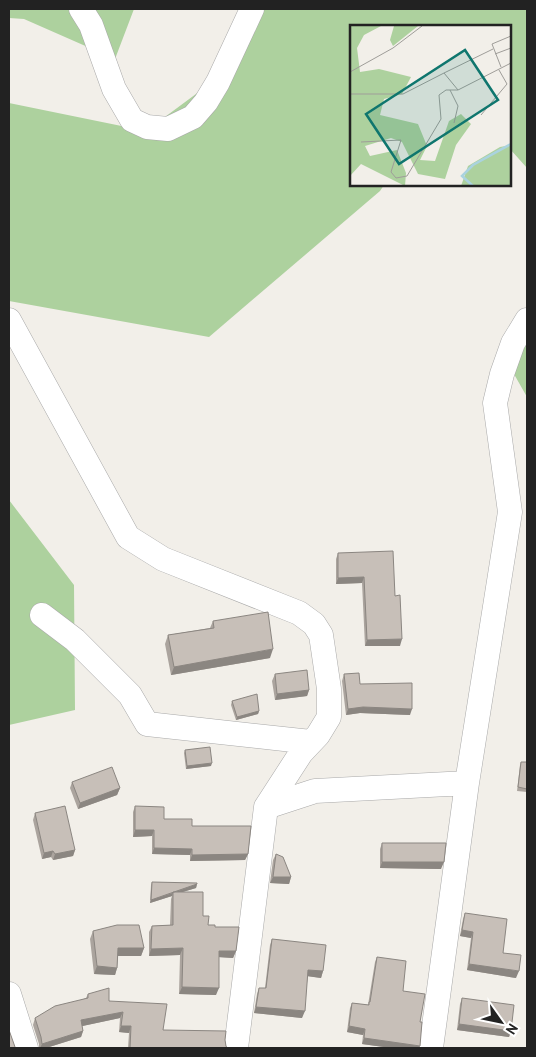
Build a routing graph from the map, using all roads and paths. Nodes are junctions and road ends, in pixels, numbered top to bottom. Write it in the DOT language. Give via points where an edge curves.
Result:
graph roads {
  1 [pos="81,9"];
  2 [pos="252,9"];
  3 [pos="9,320"];
  4 [pos="527,320"];
  5 [pos="42,615"];
  6 [pos="312,742"];
  7 [pos="467,783"];
  8 [pos="266,807"];
  9 [pos="9,994"];
  10 [pos="26,1048"];
  11 [pos="236,1048"];
  12 [pos="431,1048"];
  1 -- 2 [label="street" via="91,25 114,89 132,120 146,127 168,129 192,117 206,102"];
  3 -- 6 [label="street" via="128,537 163,560 299,613 314,624 321,635 329,689 329,717"];
  4 -- 7 [label="street" via="513,343 495,403 510,512"];
  5 -- 6 [label="street" via="75,640 130,696 147,724"];
  6 -- 8 [label="street"];
  7 -- 8 [label="street" via="315,791"];
  7 -- 12 [label="street"];
  8 -- 11 [label="street"];
  9 -- 10 [label="street"];
}
